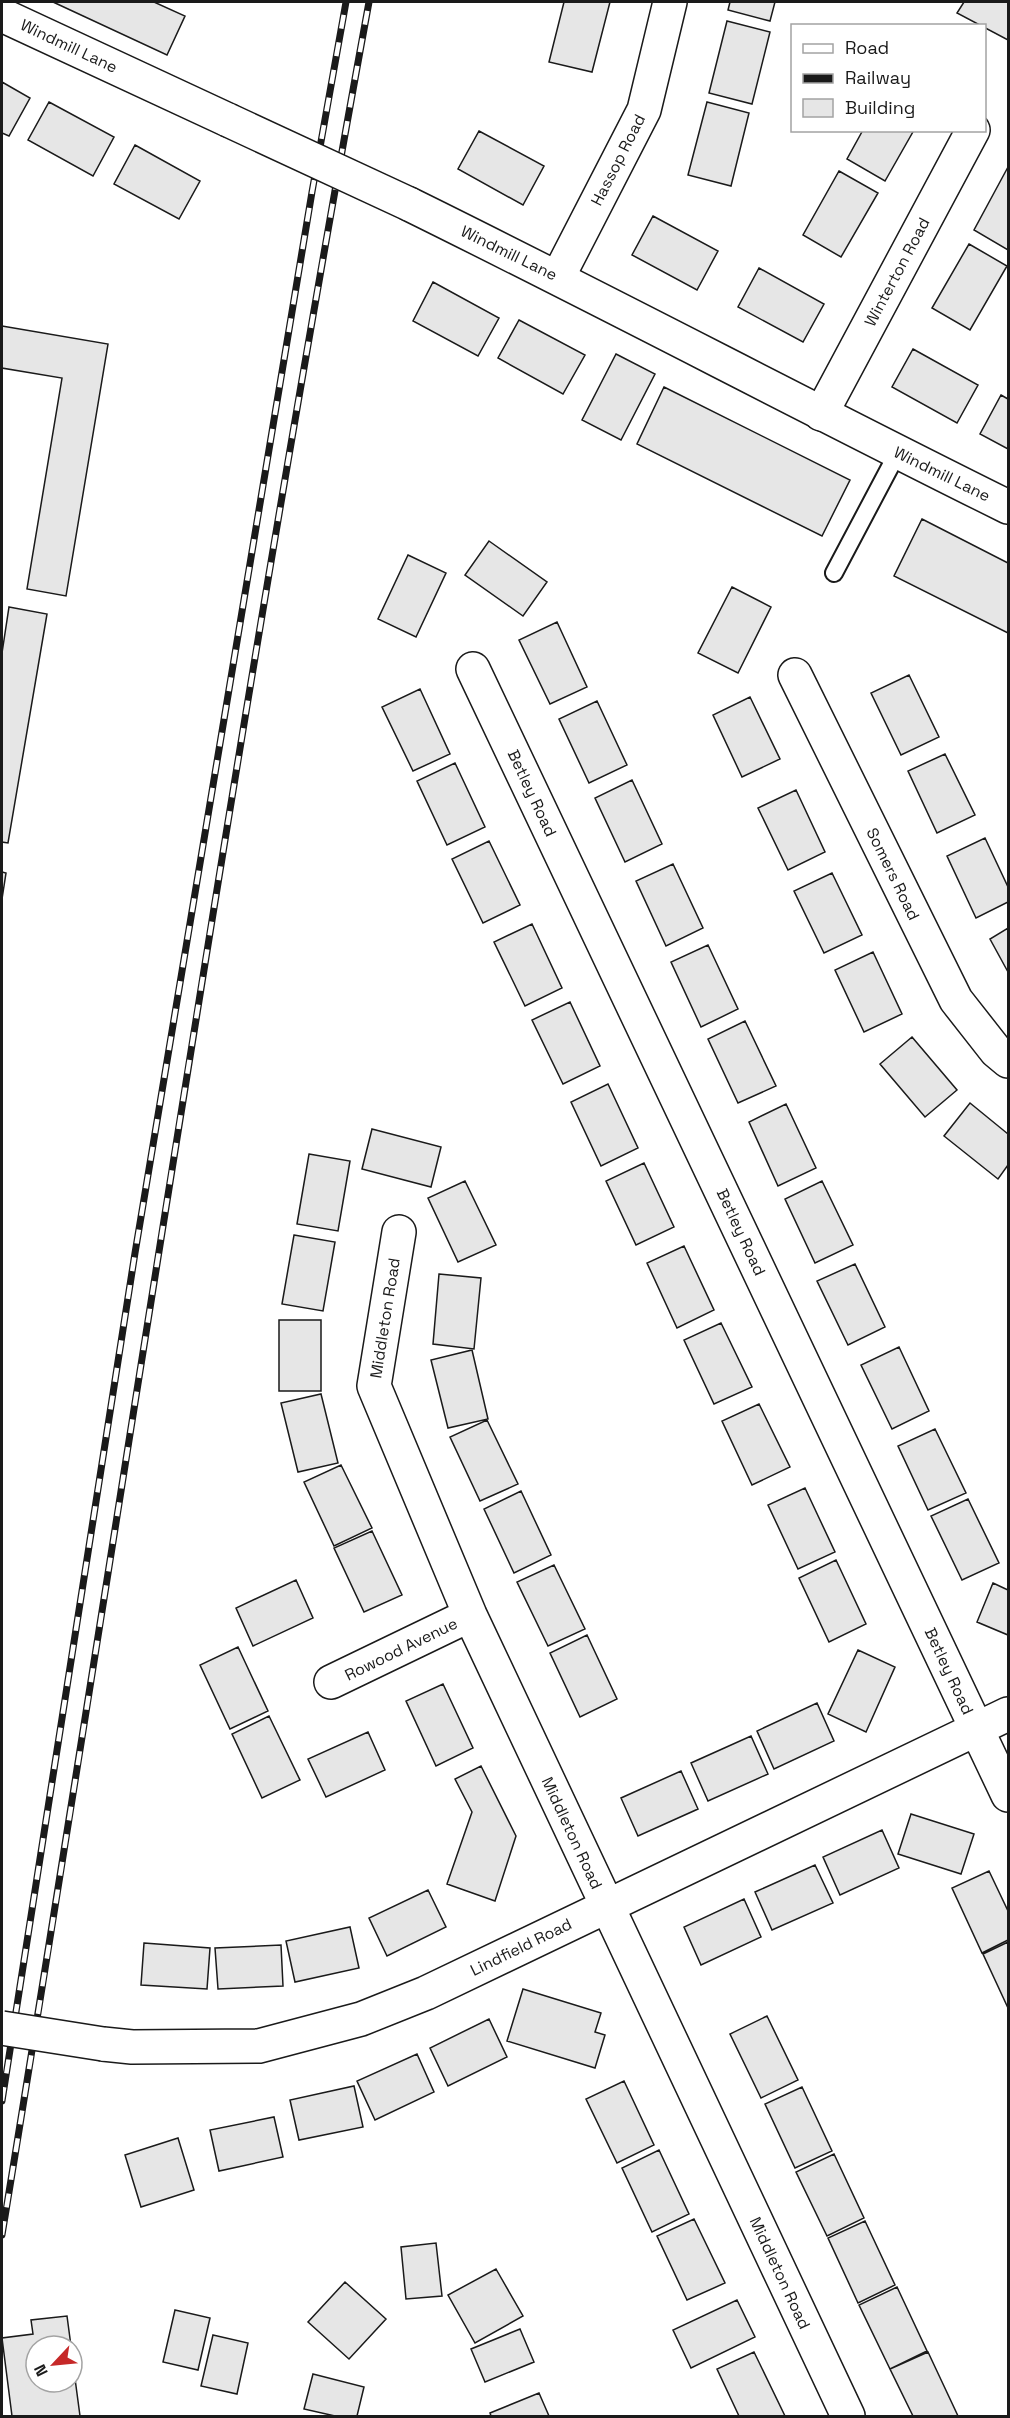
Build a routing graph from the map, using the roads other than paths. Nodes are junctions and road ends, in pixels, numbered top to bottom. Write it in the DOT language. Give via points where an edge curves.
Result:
graph roads {
  1 [pos="670,2"];
  2 [pos="2,15"];
  3 [pos="972,132"];
  4 [pos="558,277"];
  5 [pos="821,414"];
  6 [pos="898,452"];
  7 [pos="1008,507"];
  8 [pos="834,573"];
  9 [pos="473,669"];
  10 [pos="795,675"];
  11 [pos="1008,1061"];
  12 [pos="399,1232"];
  13 [pos="470,1615"];
  14 [pos="331,1682"];
  15 [pos="1008,1714"];
  16 [pos="976,1730"];
  17 [pos="1008,1795"];
  18 [pos="607,1906"];
  19 [pos="2,2028"];
  20 [pos="848,2416"];
  1 -- 4 [label="street, Hassop Road" via="644,110"];
  2 -- 4 [label="street, Windmill Lane, bridge"];
  3 -- 5 [label="street, Winterton Road"];
  4 -- 5 [label="street, Windmill Lane"];
  5 -- 6 [label="street, Windmill Lane"];
  6 -- 7 [label="street, Windmill Lane"];
  6 -- 8 [label="lane"];
  9 -- 16 [label="street, Betley Road"];
  10 -- 11 [label="street, Somers Road" via="956,1000"];
  12 -- 13 [label="street, Middleton Road" via="374,1386"];
  13 -- 14 [label="street, Rowood Avenue"];
  13 -- 18 [label="street, Middleton Road"];
  15 -- 16 [label="street, Lindfield Road"];
  16 -- 17 [label="street, Betley Road"];
  16 -- 18 [label="street, Lindfield Road"];
  18 -- 19 [label="street, Lindfield Road, bridge" via="426,1993 360,2019 259,2046 132,2047"];
  18 -- 20 [label="street, Middleton Road"];
}
